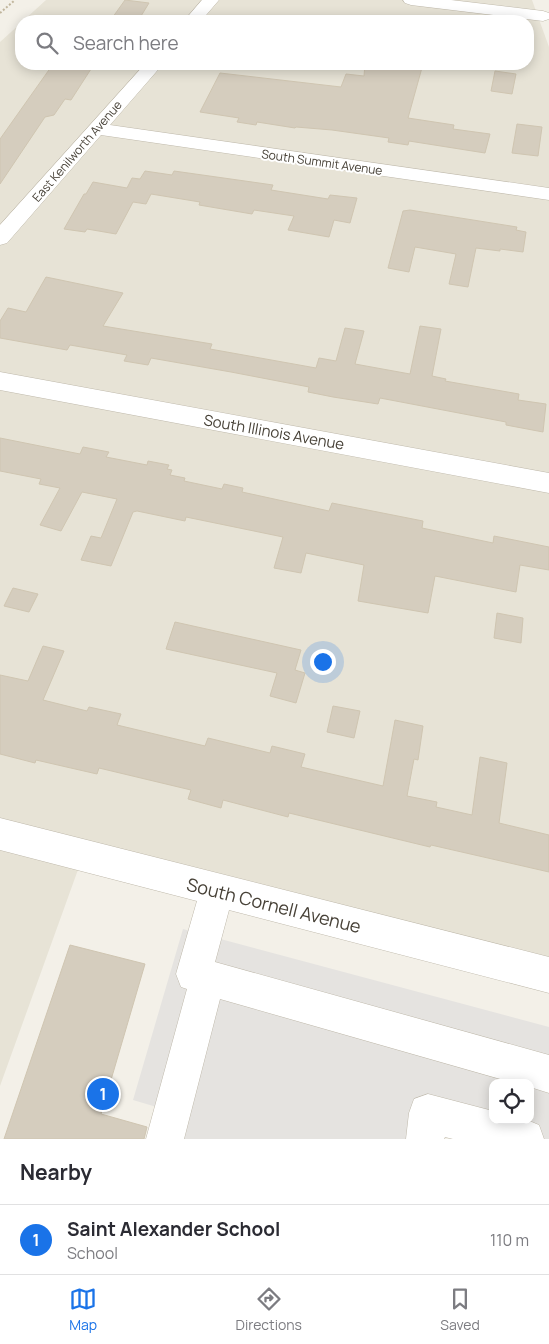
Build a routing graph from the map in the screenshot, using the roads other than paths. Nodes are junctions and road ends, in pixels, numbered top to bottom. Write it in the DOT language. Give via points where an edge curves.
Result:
graph roads {
  1 [pos="211,0"];
  2 [pos="411,0"];
  3 [pos="544,14"];
  4 [pos="197,15"];
  5 [pos="149,70"];
  6 [pos="96,129"];
  7 [pos="549,194"];
  8 [pos="0,238"];
  9 [pos="0,381"];
  10 [pos="549,483"];
  11 [pos="0,834"];
  12 [pos="217,890"];
  13 [pos="549,975"];
  14 [pos="208,978"];
  15 [pos="549,1074"];
  16 [pos="164,1139"];
  17 [pos="424,1139"];
  18 [pos="525,1139"];
  1 -- 4 [label="street"];
  2 -- 3 [label="street"];
  5 -- 6 [label="street, East Kenilworth Avenue"];
  6 -- 7 [label="street, South Summit Avenue"];
  6 -- 8 [label="street, East Kenilworth Avenue"];
  9 -- 10 [label="street, South Illinois Avenue"];
  11 -- 12 [label="street, South Cornell Avenue"];
  12 -- 13 [label="street, South Cornell Avenue"];
  12 -- 14 [label="street" via="194,974"];
  14 -- 15 [label="street"];
  14 -- 16 [label="street"];
  17 -- 18 [label="street" via="428,1113"];
}
